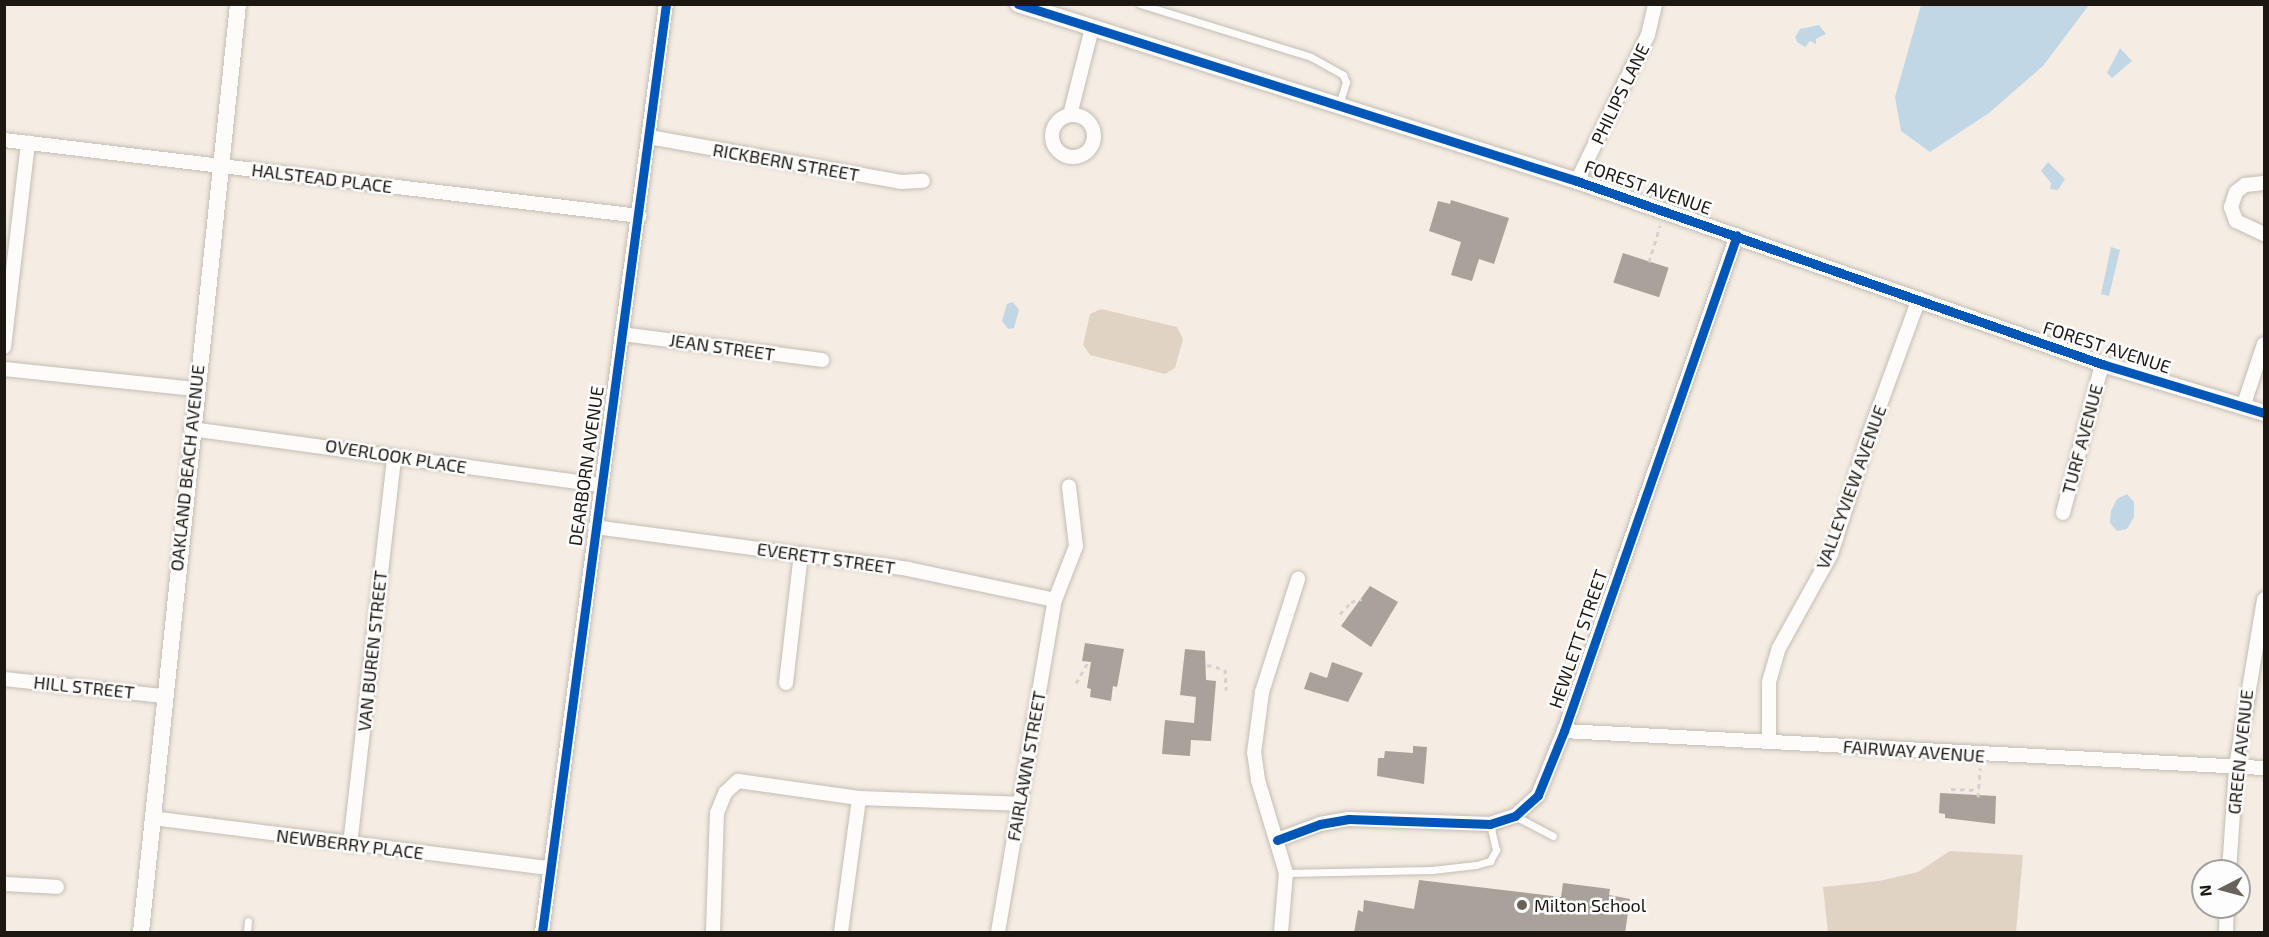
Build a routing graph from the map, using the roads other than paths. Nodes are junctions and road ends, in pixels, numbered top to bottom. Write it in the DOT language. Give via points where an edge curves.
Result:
graph roads {
  1 [pos="238,4"];
  2 [pos="666,4"];
  3 [pos="1140,4"];
  4 [pos="1655,4"];
  5 [pos="1027,6"];
  6 [pos="1092,28"];
  7 [pos="1339,105"];
  8 [pos="1070,115"];
  9 [pos="649,137"];
  10 [pos="4,140"];
  11 [pos="28,142"];
  12 [pos="218,165"];
  13 [pos="1577,180"];
  14 [pos="923,181"];
  15 [pos="2265,183"];
  16 [pos="639,216"];
  17 [pos="2265,234"];
  18 [pos="1737,235"];
  19 [pos="1918,299"];
  20 [pos="622,334"];
  21 [pos="2265,344"];
  22 [pos="4,347"];
  23 [pos="822,360"];
  24 [pos="2102,364"];
  25 [pos="4,369"];
  26 [pos="195,389"];
  27 [pos="2243,407"];
  28 [pos="2265,413"];
  29 [pos="191,429"];
  30 [pos="394,457"];
  31 [pos="600,485"];
  32 [pos="1069,486"];
  33 [pos="2063,513"];
  34 [pos="595,527"];
  35 [pos="801,554"];
  36 [pos="1298,579"];
  37 [pos="2265,599"];
  38 [pos="1055,600"];
  39 [pos="4,679"];
  40 [pos="786,683"];
  41 [pos="164,696"];
  42 [pos="1564,730"];
  43 [pos="1769,742"];
  44 [pos="2236,767"];
  45 [pos="2265,768"];
  46 [pos="859,798"];
  47 [pos="1019,804"];
  48 [pos="1515,816"];
  49 [pos="152,818"];
  50 [pos="1491,824"];
  51 [pos="1553,836"];
  52 [pos="1277,840"];
  53 [pos="350,845"];
  54 [pos="2230,859"];
  55 [pos="548,868"];
  56 [pos="1286,873"];
  57 [pos="4,884"];
  58 [pos="57,887"];
  59 [pos="248,921"];
  60 [pos="141,933"];
  61 [pos="247,933"];
  62 [pos="542,933"];
  63 [pos="713,933"];
  64 [pos="841,933"];
  65 [pos="998,933"];
  66 [pos="1281,933"];
  1 -- 12 [label="street, OAKLAND BEACH AVENUE"];
  2 -- 9 [label="street, DEARBORN AVENUE"];
  3 -- 7 [label="lane" via="1311,57 1342,75 1346,82"];
  4 -- 13 [label="street, PHILIPS LANE" via="1648,35"];
  5 -- 6 [label="street, FOREST AVENUE"];
  6 -- 7 [label="street, FOREST AVENUE"];
  6 -- 8 [label="street"];
  7 -- 13 [label="street, FOREST AVENUE"];
  9 -- 14 [label="street, RICKBERN STREET" via="901,183"];
  9 -- 16 [label="street, DEARBORN AVENUE"];
  10 -- 11 [label="street, HALSTEAD PLACE"];
  11 -- 12 [label="street, HALSTEAD PLACE"];
  11 -- 22 [label="street"];
  12 -- 16 [label="street, HALSTEAD PLACE"];
  12 -- 26 [label="street, OAKLAND BEACH AVENUE"];
  13 -- 18 [label="street, FOREST AVENUE"];
  15 -- 17 [label="street" via="2246,185 2236,192 2231,207 2236,221"];
  16 -- 20 [label="street, DEARBORN AVENUE"];
  18 -- 19 [label="street, FOREST AVENUE"];
  18 -- 42 [label="street, HEWLETT STREET"];
  19 -- 24 [label="street, FOREST AVENUE"];
  19 -- 43 [label="street, VALLEYVIEW AVENUE" via="1831,554 1779,648 1768,682"];
  20 -- 23 [label="street, JEAN STREET"];
  20 -- 31 [label="street, DEARBORN AVENUE"];
  21 -- 27 [label="street"];
  24 -- 27 [label="street, FOREST AVENUE"];
  24 -- 33 [label="street, TURF AVENUE"];
  25 -- 26 [label="street"];
  26 -- 29 [label="street, OAKLAND BEACH AVENUE"];
  27 -- 28 [label="street, FOREST AVENUE"];
  29 -- 30 [label="street, OVERLOOK PLACE"];
  29 -- 41 [label="street, OAKLAND BEACH AVENUE"];
  30 -- 31 [label="street, OVERLOOK PLACE"];
  30 -- 53 [label="street, VAN BUREN STREET"];
  31 -- 34 [label="street, DEARBORN AVENUE"];
  32 -- 38 [label="street, FAIRLAWN STREET" via="1076,546"];
  34 -- 35 [label="street, EVERETT STREET"];
  34 -- 55 [label="street, DEARBORN AVENUE"];
  35 -- 38 [label="street, EVERETT STREET" via="908,569"];
  35 -- 40 [label="street"];
  36 -- 52 [label="street" via="1262,692 1255,733 1258,780"];
  37 -- 44 [label="street, GREEN AVENUE"];
  38 -- 47 [label="street, FAIRLAWN STREET"];
  39 -- 41 [label="street, HILL STREET"];
  41 -- 49 [label="street, OAKLAND BEACH AVENUE"];
  42 -- 43 [label="street, FAIRWAY AVENUE"];
  42 -- 48 [label="street, HEWLETT STREET" via="1538,795"];
  43 -- 44 [label="street, FAIRWAY AVENUE"];
  44 -- 45 [label="street, FAIRWAY AVENUE"];
  44 -- 54 [label="street, GREEN AVENUE"];
  46 -- 47 [label="street"];
  46 -- 63 [label="street" via="738,781 720,802"];
  46 -- 64 [label="street"];
  47 -- 65 [label="street, FAIRLAWN STREET"];
  48 -- 50 [label="street, HEWLETT STREET"];
  48 -- 51 [label="lane"];
  49 -- 53 [label="street, NEWBERRY PLACE"];
  49 -- 60 [label="street, OAKLAND BEACH AVENUE"];
  50 -- 52 [label="street, HEWLETT STREET" via="1349,819 1320,824"];
  50 -- 56 [label="lane" via="1496,850 1490,861 1476,865 1432,870"];
  52 -- 56 [label="street"];
  53 -- 55 [label="street, NEWBERRY PLACE"];
  55 -- 62 [label="street, DEARBORN AVENUE"];
  56 -- 66 [label="street"];
  57 -- 58 [label="street"];
  59 -- 61 [label="lane"];
}
